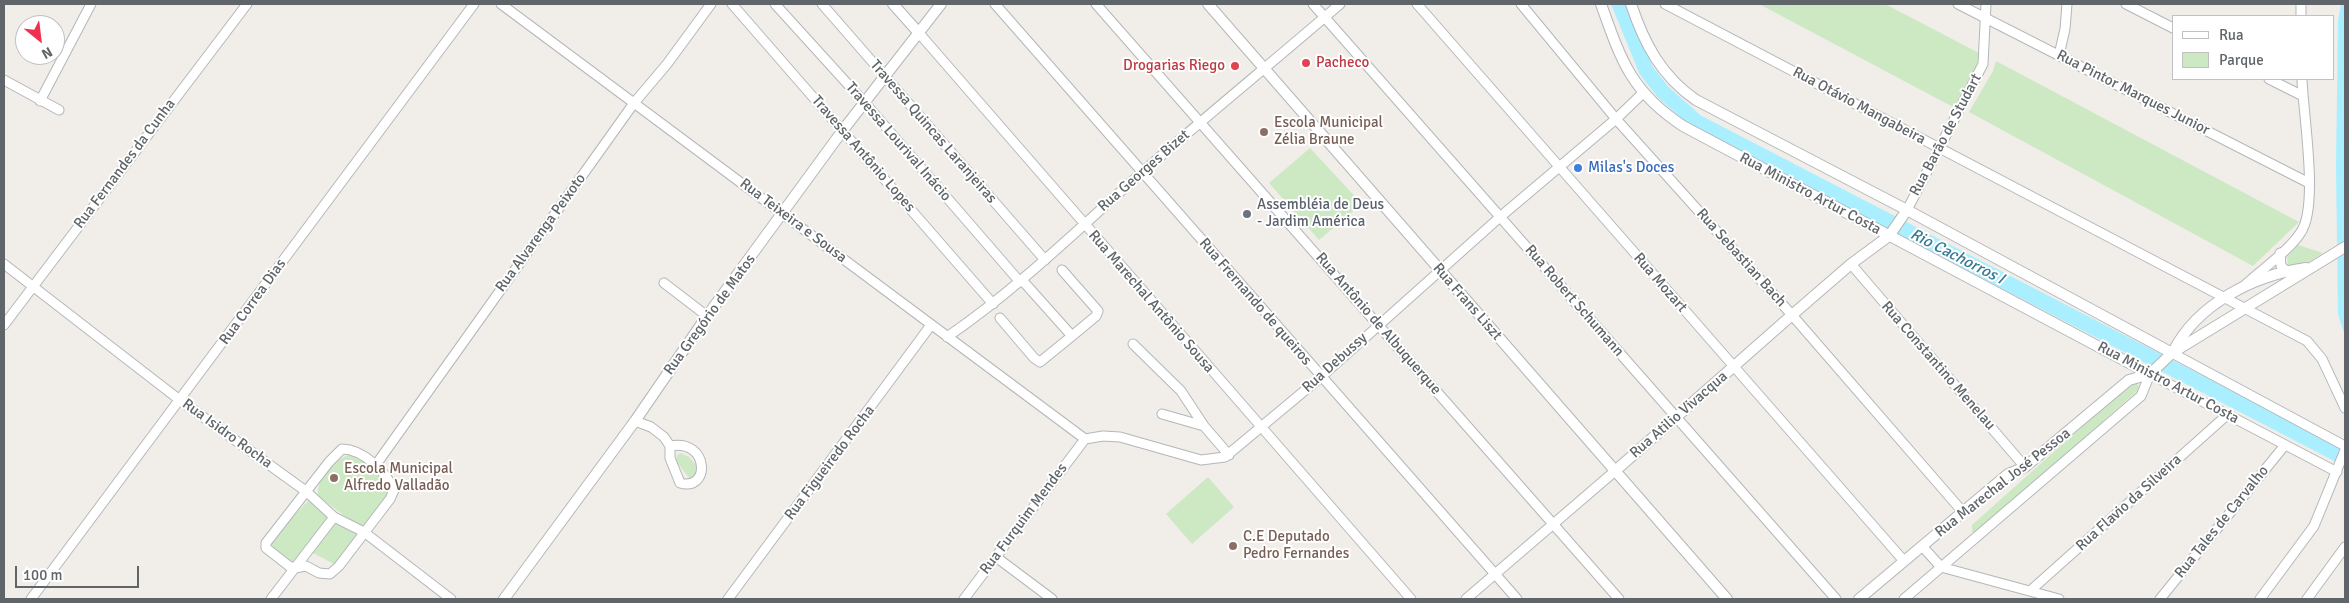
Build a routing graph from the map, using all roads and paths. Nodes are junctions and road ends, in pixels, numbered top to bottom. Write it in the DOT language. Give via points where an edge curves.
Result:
graph roads {
  1 [pos="91,4"];
  2 [pos="247,4"];
  3 [pos="474,4"];
  4 [pos="501,4"];
  5 [pos="712,4"];
  6 [pos="732,4"];
  7 [pos="775,4"];
  8 [pos="822,4"];
  9 [pos="893,4"];
  10 [pos="941,4"];
  11 [pos="995,4"];
  12 [pos="1096,4"];
  13 [pos="1208,4"];
  14 [pos="1313,4"];
  15 [pos="1340,4"];
  16 [pos="1417,4"];
  17 [pos="1521,4"];
  18 [pos="1601,4"];
  19 [pos="1630,4"];
  20 [pos="1665,4"];
  21 [pos="1958,4"];
  22 [pos="1986,4"];
  23 [pos="2067,4"];
  24 [pos="2126,4"];
  25 [pos="1324,18"];
  26 [pos="1986,19"];
  27 [pos="2172,27"];
  28 [pos="918,32"];
  29 [pos="2059,55"];
  30 [pos="1265,69"];
  31 [pos="884,76"];
  32 [pos="4,80"];
  33 [pos="2271,80"];
  34 [pos="2302,80"];
  35 [pos="1643,93"];
  36 [pos="2302,96"];
  37 [pos="40,101"];
  38 [pos="864,102"];
  39 [pos="634,103"];
  40 [pos="59,110"];
  41 [pos="1616,119"];
  42 [pos="1200,121"];
  43 [pos="843,130"];
  44 [pos="1939,148"];
  45 [pos="1559,168"];
  46 [pos="1142,172"];
  47 [pos="2309,183"];
  48 [pos="1906,213"];
  49 [pos="784,214"];
  50 [pos="1500,217"];
  51 [pos="1083,224"];
  52 [pos="1890,234"];
  53 [pos="2345,248"];
  54 [pos="2280,253"];
  55 [pos="1045,260"];
  56 [pos="4,264"];
  57 [pos="1850,264"];
  58 [pos="1062,270"];
  59 [pos="1440,271"];
  60 [pos="2290,276"];
  61 [pos="1021,281"];
  62 [pos="664,283"];
  63 [pos="33,287"];
  64 [pos="2240,289"];
  65 [pos="2214,290"];
  66 [pos="2226,297"];
  67 [pos="993,304"];
  68 [pos="2216,304"];
  69 [pos="2246,308"];
  70 [pos="1792,314"];
  71 [pos="708,316"];
  72 [pos="1000,318"];
  73 [pos="1379,324"];
  74 [pos="4,325"];
  75 [pos="931,325"];
  76 [pos="1072,336"];
  77 [pos="947,337"];
  78 [pos="1133,344"];
  79 [pos="2169,356"];
  80 [pos="1734,367"];
  81 [pos="2153,371"];
  82 [pos="1321,377"];
  83 [pos="181,401"];
  84 [pos="2345,408"];
  85 [pos="1162,414"];
  86 [pos="2227,414"];
  87 [pos="1677,418"];
  88 [pos="635,421"];
  89 [pos="1204,426"];
  90 [pos="1261,428"];
  91 [pos="1085,439"];
  92 [pos="2285,445"];
  93 [pos="670,446"];
  94 [pos="2345,449"];
  95 [pos="1229,454"];
  96 [pos="375,466"];
  97 [pos="2025,468"];
  98 [pos="2338,470"];
  99 [pos="1615,471"];
  100 [pos="2345,479"];
  101 [pos="307,492"];
  102 [pos="1962,511"];
  103 [pos="334,517"];
  104 [pos="1554,525"];
  105 [pos="364,532"];
  106 [pos="1922,546"];
  107 [pos="2345,547"];
  108 [pos="996,557"];
  109 [pos="1904,561"];
  110 [pos="1941,567"];
  111 [pos="295,568"];
  112 [pos="1495,574"];
  113 [pos="2030,591"];
  114 [pos="31,599"];
  115 [pos="271,599"];
  116 [pos="452,599"];
  117 [pos="504,599"];
  118 [pos="728,599"];
  119 [pos="964,599"];
  120 [pos="1052,599"];
  121 [pos="1411,599"];
  122 [pos="1466,599"];
  123 [pos="1517,599"];
  124 [pos="1619,599"];
  125 [pos="1727,599"];
  126 [pos="1836,599"];
  127 [pos="1859,599"];
  128 [pos="1904,599"];
  129 [pos="2059,599"];
  130 [pos="2160,599"];
  131 [pos="2260,599"];
  132 [pos="2307,599"];
  1 -- 37 [label="street"];
  2 -- 63 [label="street, Rua Fernandes da Cunha"];
  3 -- 83 [label="street, Rua Correa Dias"];
  4 -- 39 [label="street, Rua Teixeira e Sousa"];
  5 -- 39 [label="street, Rua Alvarenga Peixoto"];
  6 -- 43 [label="street, Travessa Antônio Lopes"];
  7 -- 38 [label="street, Travessa Lourival Inácio"];
  8 -- 31 [label="street, Travessa Quincas Laranjeiras"];
  9 -- 28 [label="street, Rua Marechal Antônio Sousa"];
  10 -- 28 [label="street, Rua Gregório de Matos"];
  11 -- 46 [label="street, Rua Frernando de queiros"];
  12 -- 42 [label="street, Rua Antônio de Albuquerque"];
  13 -- 30 [label="street, Rua Frans Liszt"];
  14 -- 25 [label="street, Rua Robert Schumann"];
  15 -- 25 [label="street, Rua Georges Bizet"];
  16 -- 45 [label="street, Rua Mozart"];
  17 -- 41 [label="street, Rua Sebastian Bach"];
  18 -- 35 [label="street, Rua Ministro Artur Costa" via="1624,64"];
  19 -- 48 [label="street, Rua Ministro Artur Costa" via="1649,50 1685,93"];
  20 -- 44 [label="street, Rua Otávio Mangabeira"];
  21 -- 26 [label="street, Rua Pintor Marques Junior"];
  22 -- 26 [label="street, Rua Barão de Studart"];
  23 -- 29 [label="street"];
  24 -- 27 [label="street"];
  25 -- 30 [label="street, Rua Georges Bizet"];
  25 -- 50 [label="street, Rua Robert Schumann"];
  26 -- 29 [label="street, Rua Pintor Marques Junior"];
  26 -- 44 [label="street, Rua Barão de Studart" via="1983,64"];
  28 -- 31 [label="street, Rua Gregório de Matos"];
  28 -- 51 [label="street, Rua Marechal Antônio Sousa"];
  29 -- 47 [label="street, Rua Pintor Marques Junior"];
  30 -- 42 [label="street, Rua Georges Bizet"];
  30 -- 59 [label="street, Rua Frans Liszt"];
  31 -- 38 [label="street, Rua Gregório de Matos"];
  31 -- 55 [label="street, Travessa Quincas Laranjeiras"];
  32 -- 37 [label="street"];
  33 -- 36 [label="street"];
  34 -- 36 [label="street"];
  35 -- 41 [label="street, Rua Debussy"];
  35 -- 52 [label="street, Rua Ministro Artur Costa" via="1683,126"];
  36 -- 47 [label="street"];
  37 -- 40 [label="street"];
  38 -- 43 [label="street, Rua Gregório de Matos"];
  38 -- 61 [label="street, Travessa Lourival Inácio"];
  39 -- 49 [label="street, Rua Teixeira e Sousa"];
  39 -- 96 [label="street, Rua Alvarenga Peixoto"];
  41 -- 45 [label="street, Rua Debussy"];
  41 -- 70 [label="street, Rua Sebastian Bach"];
  42 -- 46 [label="street, Rua Georges Bizet"];
  42 -- 73 [label="street, Rua Antônio de Albuquerque"];
  43 -- 49 [label="street, Rua Gregório de Matos"];
  43 -- 67 [label="street, Travessa Antônio Lopes"];
  44 -- 48 [label="street, Rua Barão de Studart"];
  44 -- 65 [label="street, Rua Otávio Mangabeira"];
  45 -- 50 [label="street, Rua Debussy"];
  45 -- 80 [label="street, Rua Mozart"];
  46 -- 51 [label="street, Rua Georges Bizet"];
  46 -- 82 [label="street, Rua Frernando de queiros"];
  47 -- 54 [label="street" via="2309,215 2305,225"];
  48 -- 52 [label="street, Rua Barão de Studart"];
  48 -- 79 [label="street, Rua Ministro Artur Costa"];
  49 -- 71 [label="street, Rua Gregório de Matos"];
  49 -- 75 [label="street, Rua Teixeira e Sousa"];
  50 -- 59 [label="street, Rua Debussy"];
  50 -- 87 [label="street, Rua Robert Schumann"];
  51 -- 55 [label="street, Rua Georges Bizet"];
  51 -- 90 [label="street, Rua Marechal Antônio Sousa"];
  52 -- 57 [label="street, Rua Atilio Vivacqua"];
  52 -- 81 [label="street, Rua Ministro Artur Costa"];
  53 -- 60 [label="street, Rua Marechal José Pessoa"];
  54 -- 60 [label="street" via="2281,266"];
  54 -- 64 [label="street"];
  55 -- 61 [label="street, Rua Georges Bizet"];
  56 -- 63 [label="street, Rua Isidro Rocha"];
  57 -- 70 [label="street, Rua Atilio Vivacqua"];
  57 -- 97 [label="street, Rua Constantino Menelau"];
  58 -- 76 [label="street" via="1098,311"];
  59 -- 73 [label="street, Rua Debussy"];
  59 -- 99 [label="street, Rua Frans Liszt"];
  60 -- 64 [label="street, Rua Marechal José Pessoa"];
  60 -- 69 [label="street, Rua Marechal José Pessoa"];
  61 -- 67 [label="street, Rua Georges Bizet"];
  61 -- 76 [label="street, Travessa Lourival Inácio"];
  62 -- 71 [label="street"];
  63 -- 74 [label="street, Rua Fernandes da Cunha"];
  63 -- 83 [label="street, Rua Isidro Rocha"];
  64 -- 66 [label="street, Rua Marechal José Pessoa"];
  65 -- 66 [label="street, Rua Otávio Mangabeira"];
  65 -- 68 [label="street"];
  66 -- 68 [label="street, Rua Marechal José Pessoa"];
  66 -- 69 [label="street, Rua Otávio Mangabeira"];
  67 -- 77 [label="street, Rua Georges Bizet"];
  68 -- 79 [label="street, Rua Marechal José Pessoa" via="2186,329"];
  69 -- 79 [label="street, Rua Marechal José Pessoa"];
  69 -- 84 [label="street, Rua Otávio Mangabeira" via="2312,344"];
  70 -- 80 [label="street, Rua Atilio Vivacqua"];
  70 -- 102 [label="street, Rua Sebastian Bach"];
  71 -- 88 [label="street, Rua Gregório de Matos"];
  72 -- 76 [label="street" via="1040,362"];
  73 -- 82 [label="street, Rua Debussy"];
  73 -- 104 [label="street, Rua Antônio de Albuquerque"];
  75 -- 77 [label="street, Rua Teixeira e Sousa"];
  75 -- 118 [label="street, Rua Figueiredo Rocha"];
  77 -- 91 [label="street, Rua Teixeira e Sousa"];
  78 -- 89 [label="street" via="1181,390"];
  79 -- 81 [label="street, Rua Marechal José Pessoa"];
  79 -- 94 [label="street, Rua Ministro Artur Costa"];
  80 -- 87 [label="street, Rua Atilio Vivacqua"];
  80 -- 109 [label="street, Rua Mozart"];
  81 -- 86 [label="street, Rua Ministro Artur Costa"];
  81 -- 97 [label="street, Rua Marechal José Pessoa" via="2129,380"];
  81 -- 110 [label="street, Rua Marechal José Pessoa" via="2141,396"];
  82 -- 90 [label="street, Rua Debussy"];
  82 -- 112 [label="street, Rua Frernando de queiros"];
  83 -- 101 [label="street, Rua Isidro Rocha"];
  83 -- 114 [label="street, Rua Correa Dias"];
  85 -- 89 [label="street"];
  86 -- 92 [label="street, Rua Ministro Artur Costa"];
  86 -- 113 [label="street, Rua Flavio da Silveira"];
  87 -- 99 [label="street, Rua Atilio Vivacqua"];
  87 -- 126 [label="street, Rua Robert Schumann"];
  88 -- 93 [label="street" via="651,426"];
  88 -- 117 [label="street, Rua Gregório de Matos"];
  89 -- 95 [label="street"];
  90 -- 95 [label="street, Rua Debussy"];
  90 -- 121 [label="street, Rua Marechal Antônio Sousa"];
  91 -- 95 [label="street, Rua Debussy" via="1120,437 1201,460"];
  91 -- 108 [label="street, Rua Furquim Mendes"];
  92 -- 98 [label="street, Rua Ministro Artur Costa"];
  92 -- 130 [label="street, Rua Tales de Carvalho"];
  93 -- 93 [label="street" via="670,458 680,483 688,485 695,482 701,476 699,456 689,446"];
  94 -- 98 [label="street"];
  96 -- 101 [label="street" via="358,453 342,449"];
  96 -- 105 [label="street" via="389,479 394,490"];
  97 -- 102 [label="street, Rua Marechal José Pessoa" via="2008,474"];
  98 -- 100 [label="street, Rua Ministro Artur Costa"];
  98 -- 131 [label="street" via="2314,526"];
  99 -- 104 [label="street, Rua Atilio Vivacqua"];
  99 -- 125 [label="street, Rua Frans Liszt"];
  101 -- 103 [label="street, Rua Isidro Rocha"];
  101 -- 111 [label="street" via="266,543 266,548"];
  102 -- 106 [label="street, Rua Marechal José Pessoa"];
  103 -- 105 [label="street, Rua Isidro Rocha"];
  103 -- 111 [label="street"];
  104 -- 112 [label="street, Rua Atilio Vivacqua"];
  104 -- 124 [label="street, Rua Antônio de Albuquerque"];
  105 -- 111 [label="street" via="330,574 319,573 306,566"];
  105 -- 116 [label="street, Rua Isidro Rocha"];
  106 -- 109 [label="street, Rua Marechal José Pessoa"];
  106 -- 110 [label="street"];
  107 -- 132 [label="street"];
  108 -- 119 [label="street, Rua Furquim Mendes"];
  108 -- 120 [label="street"];
  109 -- 127 [label="street, Rua Marechal José Pessoa"];
  110 -- 113 [label="street"];
  110 -- 128 [label="street, Rua Marechal José Pessoa"];
  111 -- 115 [label="street"];
  112 -- 122 [label="street, Rua Atilio Vivacqua"];
  112 -- 123 [label="street, Rua Frernando de queiros"];
  113 -- 129 [label="street"];
}
